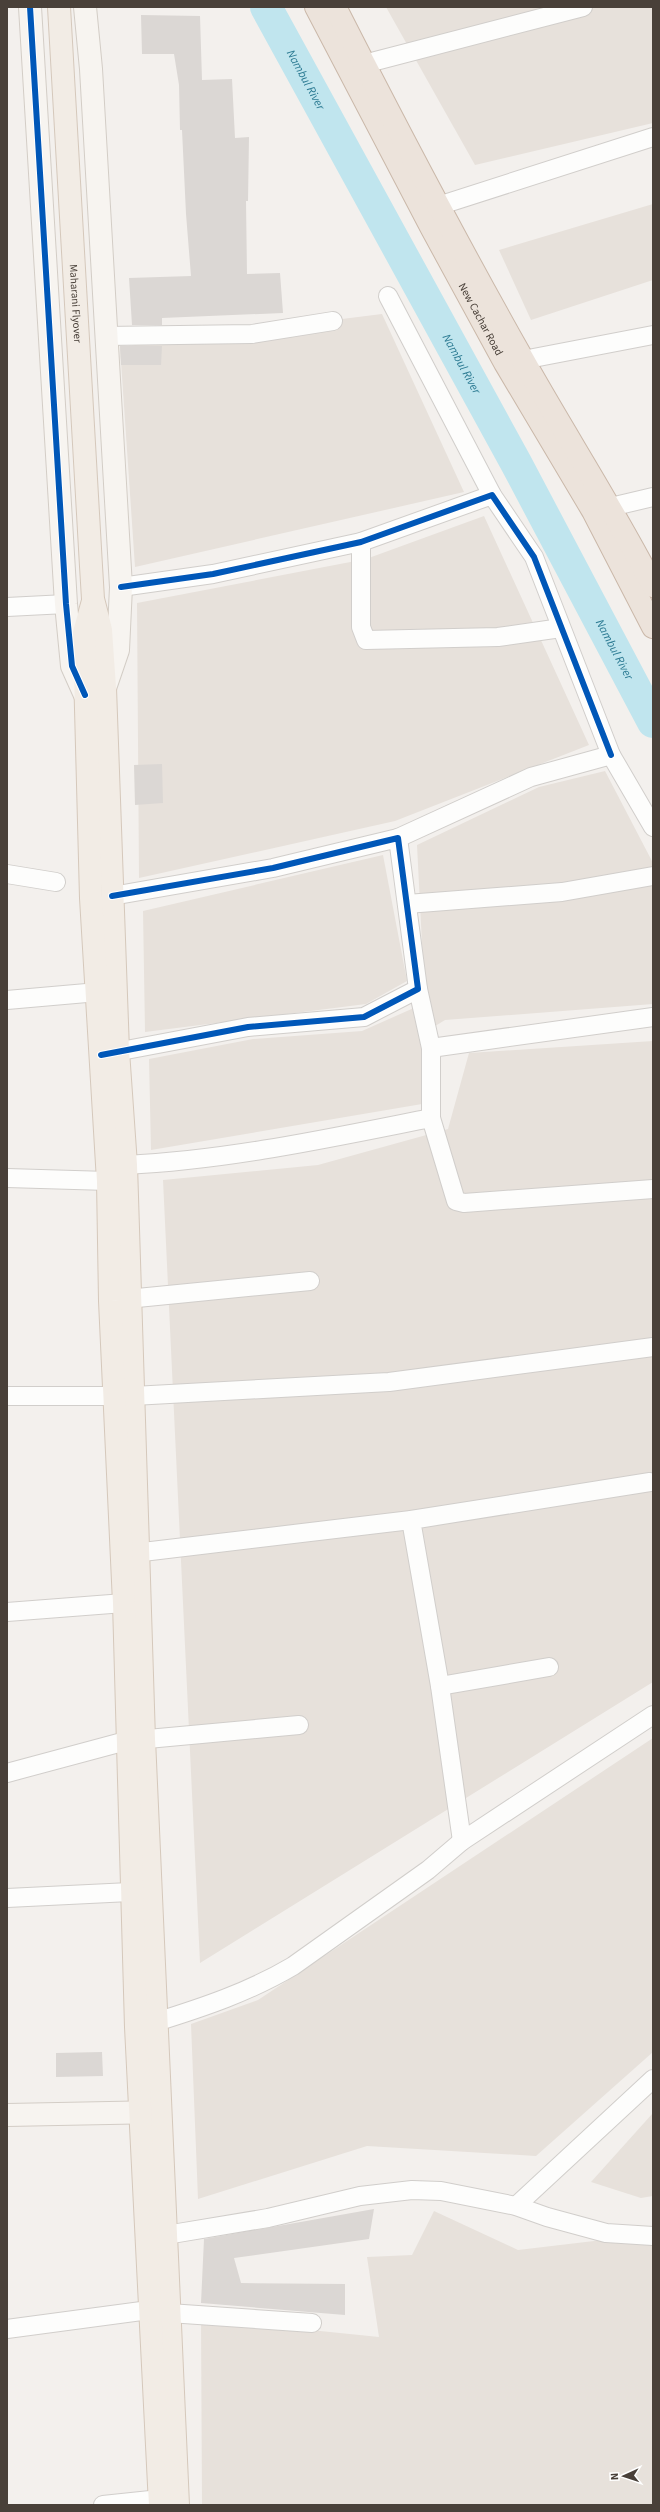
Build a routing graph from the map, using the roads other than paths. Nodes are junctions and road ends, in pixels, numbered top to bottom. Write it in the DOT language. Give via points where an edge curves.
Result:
graph roads {
  1 [pos="30,7"];
  2 [pos="59,7"];
  3 [pos="85,7"];
  4 [pos="316,7"];
  5 [pos="335,7"];
  6 [pos="583,7"];
  7 [pos="364,64"];
  8 [pos="653,136"];
  9 [pos="438,206"];
  10 [pos="388,296"];
  11 [pos="333,321"];
  12 [pos="653,335"];
  13 [pos="106,336"];
  14 [pos="523,360"];
  15 [pos="492,495"];
  16 [pos="653,497"];
  17 [pos="602,509"];
  18 [pos="361,542"];
  19 [pos="653,586"];
  20 [pos="121,587"];
  21 [pos="66,604"];
  22 [pos="7,607"];
  23 [pos="653,627"];
  24 [pos="561,628"];
  25 [pos="95,691"];
  26 [pos="611,755"];
  27 [pos="653,827"];
  28 [pos="398,838"];
  29 [pos="7,874"];
  30 [pos="653,876"];
  31 [pos="56,882"];
  32 [pos="112,896"];
  33 [pos="407,904"];
  34 [pos="418,989"];
  35 [pos="98,992"];
  36 [pos="7,1000"];
  37 [pos="653,1017"];
  38 [pos="430,1048"];
  39 [pos="110,1053"];
  40 [pos="431,1118"];
  41 [pos="126,1165"];
  42 [pos="7,1178"];
  43 [pos="108,1181"];
  44 [pos="653,1189"];
  45 [pos="310,1281"];
  46 [pos="120,1300"];
  47 [pos="653,1347"];
  48 [pos="7,1396"];
  49 [pos="124,1396"];
  50 [pos="650,1482"];
  51 [pos="411,1520"];
  52 [pos="130,1554"];
  53 [pos="124,1603"];
  54 [pos="7,1612"];
  55 [pos="549,1667"];
  56 [pos="440,1686"];
  57 [pos="653,1715"];
  58 [pos="299,1725"];
  59 [pos="135,1740"];
  60 [pos="7,1773"];
  61 [pos="462,1841"];
  62 [pos="130,1892"];
  63 [pos="7,1898"];
  64 [pos="156,2022"];
  65 [pos="653,2079"];
  66 [pos="150,2112"];
  67 [pos="7,2115"];
  68 [pos="516,2206"];
  69 [pos="166,2235"];
  70 [pos="653,2236"];
  71 [pos="159,2311"];
  72 [pos="312,2323"];
  73 [pos="7,2329"];
  74 [pos="166,2503"];
  75 [pos="103,2505"];
  1 -- 21 [label="street"];
  2 -- 25 [label="main road, Maharani Flyover" via="93,599 84,633 94,657"];
  3 -- 13 [label="street"];
  4 -- 17 [label="highway, New Cachar Road" via="505,363"];
  5 -- 7 [label="highway, New Cachar Road"];
  6 -- 7 [label="street"];
  7 -- 9 [label="highway, New Cachar Road"];
  8 -- 9 [label="street"];
  9 -- 14 [label="highway, New Cachar Road"];
  10 -- 15 [label="street"];
  11 -- 13 [label="street" via="252,334"];
  12 -- 14 [label="street"];
  13 -- 20 [label="street"];
  14 -- 17 [label="highway, New Cachar Road"];
  15 -- 18 [label="street"];
  15 -- 24 [label="street" via="534,557"];
  16 -- 17 [label="street"];
  17 -- 19 [label="highway, New Cachar Road"];
  17 -- 23 [label="highway, New Cachar Road"];
  18 -- 20 [label="street" via="213,574"];
  18 -- 24 [label="street" via="361,627 366,640 498,637"];
  20 -- 25 [label="street" via="118,650"];
  21 -- 22 [label="street"];
  21 -- 25 [label="street" via="72,666"];
  24 -- 26 [label="street"];
  25 -- 32 [label="main road"];
  25 -- 35 [label="main road" via="91,898"];
  26 -- 27 [label="street"];
  26 -- 28 [label="street" via="531,777"];
  28 -- 32 [label="street" via="273,868"];
  28 -- 33 [label="street"];
  29 -- 31 [label="street"];
  30 -- 33 [label="street" via="562,892"];
  32 -- 39 [label="main road"];
  33 -- 34 [label="street"];
  34 -- 38 [label="street"];
  34 -- 39 [label="street" via="364,1017 248,1027"];
  35 -- 36 [label="street"];
  35 -- 39 [label="main road"];
  37 -- 38 [label="street"];
  38 -- 40 [label="street"];
  39 -- 41 [label="main road"];
  39 -- 43 [label="main road"];
  40 -- 41 [label="street" via="288,1146 154,1164"];
  40 -- 44 [label="street" via="456,1201 464,1204"];
  41 -- 46 [label="main road"];
  42 -- 43 [label="street"];
  43 -- 46 [label="main road"];
  45 -- 46 [label="street"];
  46 -- 49 [label="main road"];
  47 -- 49 [label="street" via="389,1382"];
  48 -- 49 [label="street"];
  49 -- 52 [label="main road"];
  50 -- 51 [label="street"];
  51 -- 52 [label="street"];
  51 -- 56 [label="street"];
  52 -- 53 [label="main road"];
  52 -- 59 [label="main road"];
  53 -- 54 [label="street"];
  53 -- 59 [label="main road"];
  55 -- 56 [label="street"];
  56 -- 61 [label="street"];
  57 -- 61 [label="street"];
  58 -- 59 [label="street"];
  59 -- 60 [label="street"];
  59 -- 62 [label="main road"];
  59 -- 64 [label="main road"];
  61 -- 64 [label="street" via="428,1870 269,1980 228,1999"];
  62 -- 63 [label="street"];
  62 -- 66 [label="main road"];
  64 -- 66 [label="main road"];
  65 -- 68 [label="street"];
  66 -- 67 [label="street"];
  66 -- 69 [label="main road"];
  66 -- 71 [label="main road"];
  68 -- 69 [label="street" via="441,2191 388,2191 268,2218"];
  68 -- 70 [label="street" via="606,2233"];
  69 -- 71 [label="main road"];
  71 -- 72 [label="street"];
  71 -- 73 [label="street"];
  71 -- 74 [label="main road"];
  74 -- 75 [label="street"];
}
